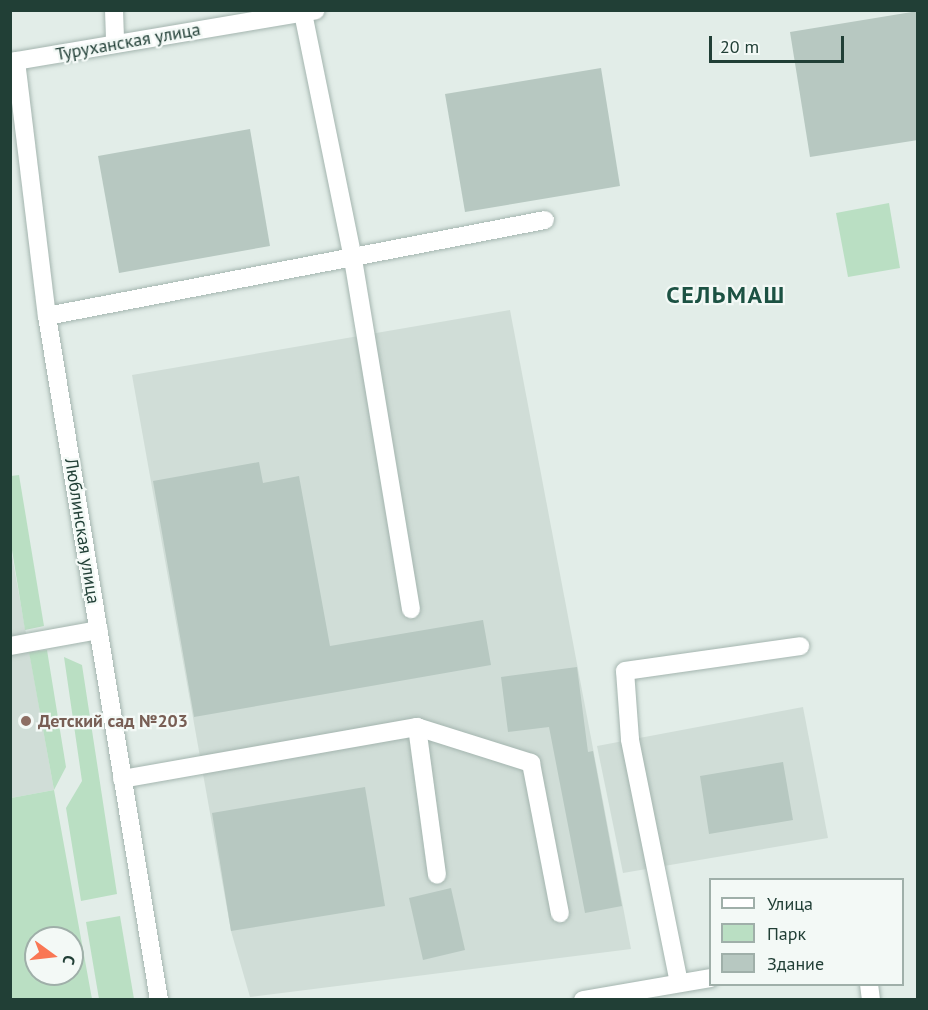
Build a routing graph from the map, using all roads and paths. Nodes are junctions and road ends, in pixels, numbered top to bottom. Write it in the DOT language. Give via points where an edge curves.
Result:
graph roads {
  1 [pos="114,10"];
  2 [pos="310,12"];
  3 [pos="116,43"];
  4 [pos="13,61"];
  5 [pos="545,220"];
  6 [pos="353,259"];
  7 [pos="47,316"];
  8 [pos="411,609"];
  9 [pos="99,630"];
  10 [pos="10,646"];
  11 [pos="800,646"];
  12 [pos="417,727"];
  13 [pos="122,779"];
  14 [pos="437,875"];
  15 [pos="561,913"];
  16 [pos="709,978"];
  17 [pos="679,983"];
  18 [pos="159,999"];
  19 [pos="583,999"];
  1 -- 3 [label="street"];
  2 -- 3 [label="street, Туруханская улица"];
  2 -- 6 [label="street"];
  3 -- 4 [label="street, Туруханская улица"];
  4 -- 7 [label="street, Люблинская улица"];
  5 -- 6 [label="street"];
  6 -- 7 [label="street"];
  6 -- 8 [label="street"];
  7 -- 9 [label="street, Люблинская улица"];
  9 -- 10 [label="street"];
  9 -- 13 [label="street, Люблинская улица"];
  11 -- 17 [label="street" via="625,671 630,739"];
  12 -- 13 [label="street"];
  12 -- 14 [label="street"];
  12 -- 15 [label="street" via="531,763"];
  13 -- 18 [label="street, Люблинская улица"];
  16 -- 17 [label="street"];
  17 -- 19 [label="street"];
}
